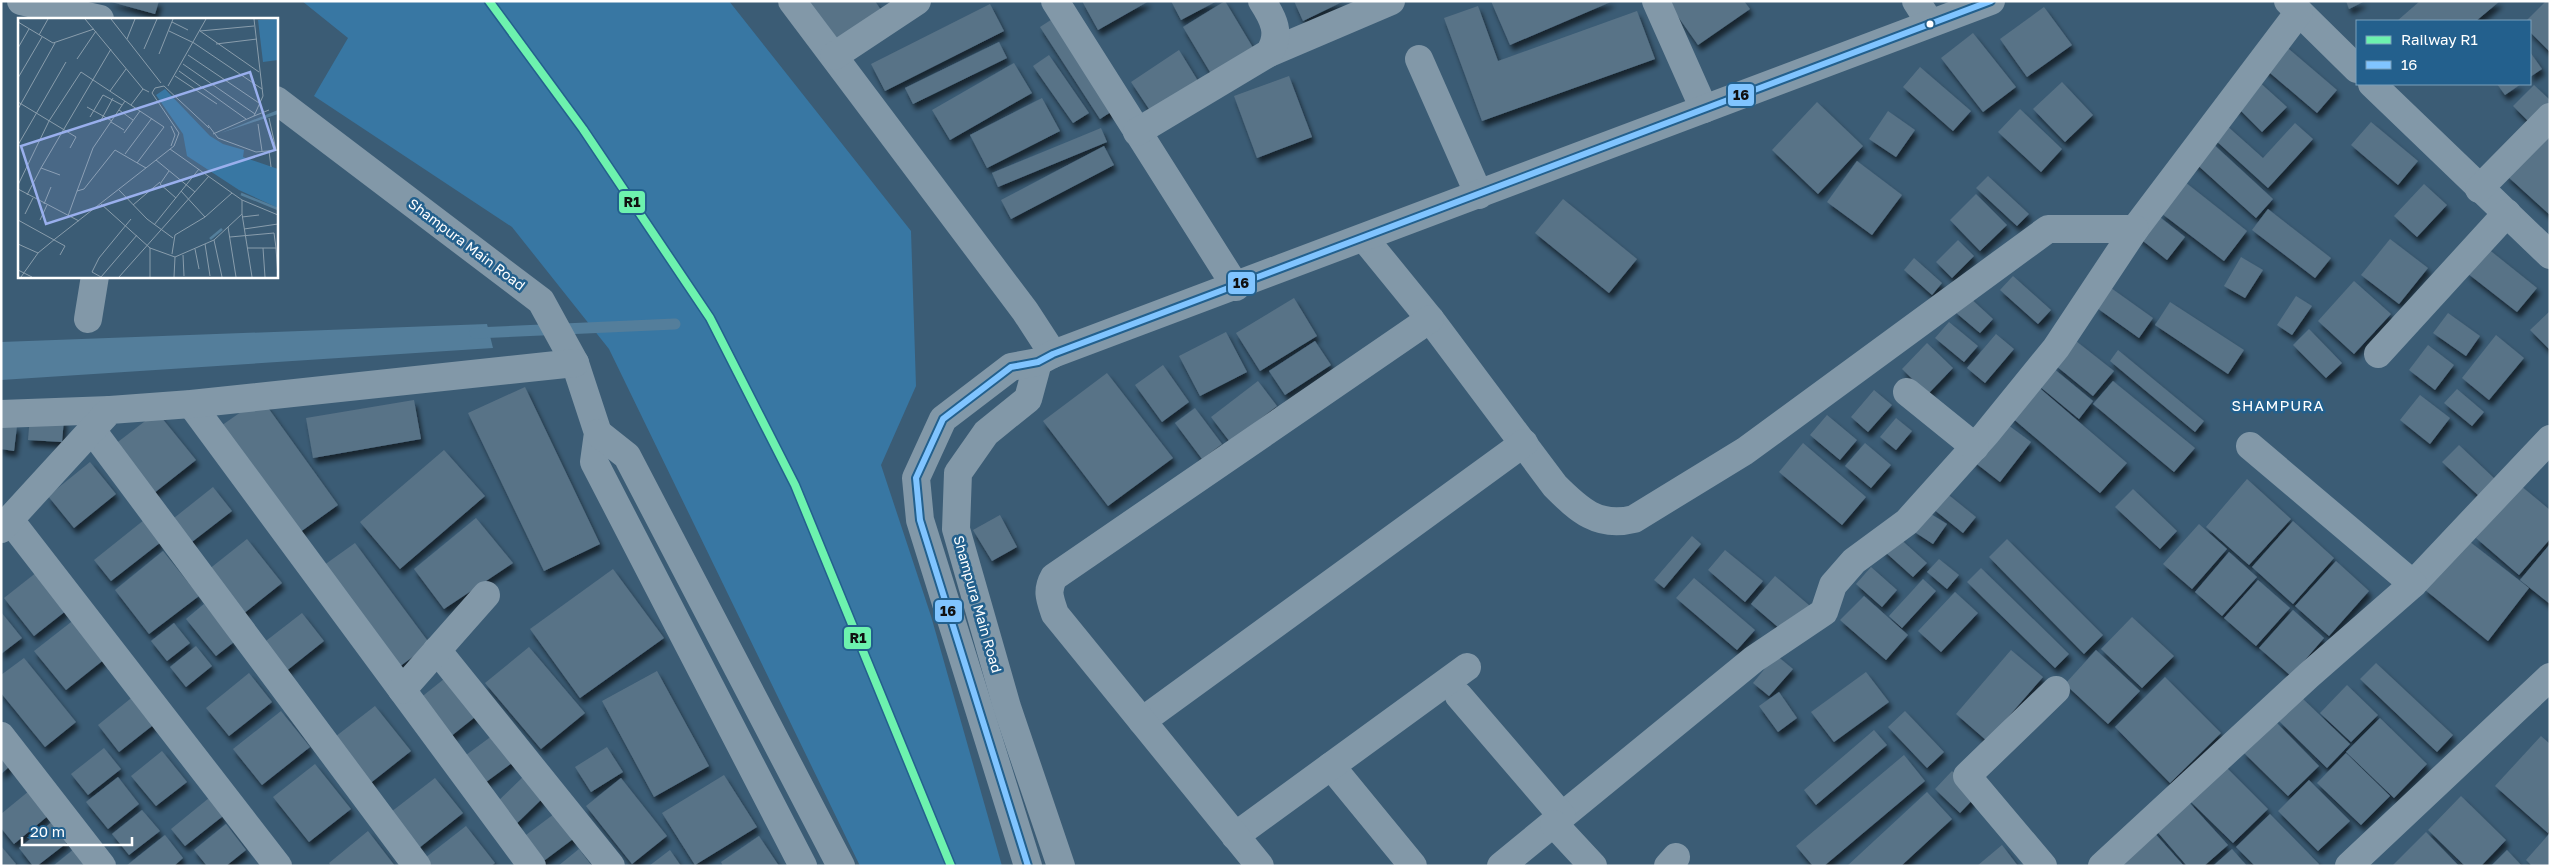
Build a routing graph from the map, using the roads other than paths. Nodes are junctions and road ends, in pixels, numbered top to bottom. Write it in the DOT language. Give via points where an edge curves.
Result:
graph roads {
  1 [pos="21,1"];
  2 [pos="792,1"];
  3 [pos="917,1"];
  4 [pos="1055,1"];
  5 [pos="1262,1"];
  6 [pos="1391,1"];
  7 [pos="1656,1"];
  8 [pos="1991,1"];
  9 [pos="73,7"];
  10 [pos="2293,7"];
  11 [pos="1923,12"];
  12 [pos="98,18"];
  13 [pos="1269,53"];
  14 [pos="834,56"];
  15 [pos="1419,60"];
  16 [pos="2356,68"];
  17 [pos="2373,85"];
  18 [pos="278,102"];
  19 [pos="1704,109"];
  20 [pos="2550,117"];
  21 [pos="1137,132"];
  22 [pos="2479,189"];
  23 [pos="1479,195"];
  24 [pos="2506,212"];
  25 [pos="2135,229"];
  26 [pos="1364,238"];
  27 [pos="2550,256"];
  28 [pos="95,278"];
  29 [pos="1236,287"];
  30 [pos="88,319"];
  31 [pos="1430,320"];
  32 [pos="2378,354"];
  33 [pos="571,356"];
  34 [pos="1046,358"];
  35 [pos="1907,392"];
  36 [pos="191,404"];
  37 [pos="110,410"];
  38 [pos="1,414"];
  39 [pos="92,430"];
  40 [pos="598,434"];
  41 [pos="2550,439"];
  42 [pos="1524,443"];
  43 [pos="2250,446"];
  44 [pos="1975,447"];
  45 [pos="6,524"];
  46 [pos="2413,584"];
  47 [pos="486,596"];
  48 [pos="437,650"];
  49 [pos="1467,667"];
  50 [pos="2550,677"];
  51 [pos="402,690"];
  52 [pos="2056,690"];
  53 [pos="1459,696"];
  54 [pos="1142,721"];
  55 [pos="1,736"];
  56 [pos="1331,766"];
  57 [pos="1558,820"];
  58 [pos="1235,836"];
  59 [pos="102,866"];
  60 [pos="278,866"];
  61 [pos="417,866"];
  62 [pos="532,866"];
  63 [pos="611,866"];
  64 [pos="802,866"];
  65 [pos="841,866"];
  66 [pos="1028,866"];
  67 [pos="1061,866"];
  68 [pos="1260,866"];
  69 [pos="1413,866"];
  70 [pos="1501,866"];
  71 [pos="1593,866"];
  72 [pos="2043,866"];
  73 [pos="2102,866"];
  74 [pos="2349,866"];
  1 -- 9 [label="street"];
  2 -- 14 [label="street"];
  3 -- 14 [label="street"];
  4 -- 21 [label="street"];
  5 -- 13 [label="street" via="1273,18 1276,33 1275,44"];
  6 -- 13 [label="street"];
  7 -- 19 [label="street"];
  8 -- 11 [label="street, Shampura Main Road"];
  9 -- 12 [label="street"];
  10 -- 16 [label="street"];
  10 -- 25 [label="street"];
  11 -- 19 [label="street, Shampura Main Road"];
  13 -- 21 [label="street"];
  14 -- 34 [label="street" via="1025,311"];
  15 -- 23 [label="street"];
  17 -- 22 [label="street"];
  18 -- 33 [label="street, Shampura Main Road" via="541,301"];
  19 -- 23 [label="street, Shampura Main Road"];
  20 -- 22 [label="street"];
  21 -- 29 [label="street"];
  22 -- 24 [label="street"];
  23 -- 26 [label="street, Shampura Main Road"];
  24 -- 27 [label="street"];
  24 -- 32 [label="street"];
  25 -- 42 [label="street" via="2048,229 1745,450 1634,520 1618,523 1598,519 1575,506 1555,486"];
  25 -- 44 [label="street" via="2056,348"];
  26 -- 29 [label="street, Shampura Main Road"];
  26 -- 31 [label="street"];
  28 -- 30 [label="street"];
  29 -- 34 [label="street, Shampura Main Road"];
  31 -- 42 [label="street"];
  31 -- 54 [label="street" via="1054,577 1048,587 1055,614"];
  33 -- 36 [label="street"];
  33 -- 40 [label="street, Shampura Main Road"];
  34 -- 66 [label="street, Shampura Main Road" via="1011,367 943,419 916,478 920,520"];
  34 -- 67 [label="street, Shampura Main Road" via="1028,399 986,433 958,473 956,529 1008,707"];
  35 -- 44 [label="street"];
  36 -- 37 [label="street"];
  36 -- 51 [label="street"];
  37 -- 38 [label="street"];
  37 -- 39 [label="street"];
  39 -- 45 [label="street"];
  39 -- 61 [label="street"];
  40 -- 64 [label="street, Shampura Main Road" via="594,462"];
  40 -- 65 [label="street" via="627,456"];
  41 -- 46 [label="street"];
  42 -- 54 [label="street"];
  43 -- 46 [label="street"];
  44 -- 57 [label="street" via="1907,522 1854,561 1833,585 1824,612 1754,659"];
  45 -- 60 [label="street"];
  46 -- 73 [label="street" via="2308,675"];
  47 -- 48 [label="street"];
  48 -- 51 [label="street"];
  48 -- 63 [label="street"];
  49 -- 56 [label="street"];
  50 -- 74 [label="street"];
  51 -- 62 [label="street"];
  52 -- 72 [label="street" via="1967,776"];
  53 -- 57 [label="street"];
  54 -- 58 [label="street"];
  55 -- 59 [label="street"];
  56 -- 58 [label="street"];
  56 -- 69 [label="street"];
  57 -- 70 [label="street"];
  57 -- 71 [label="street"];
  58 -- 68 [label="street"];
}
